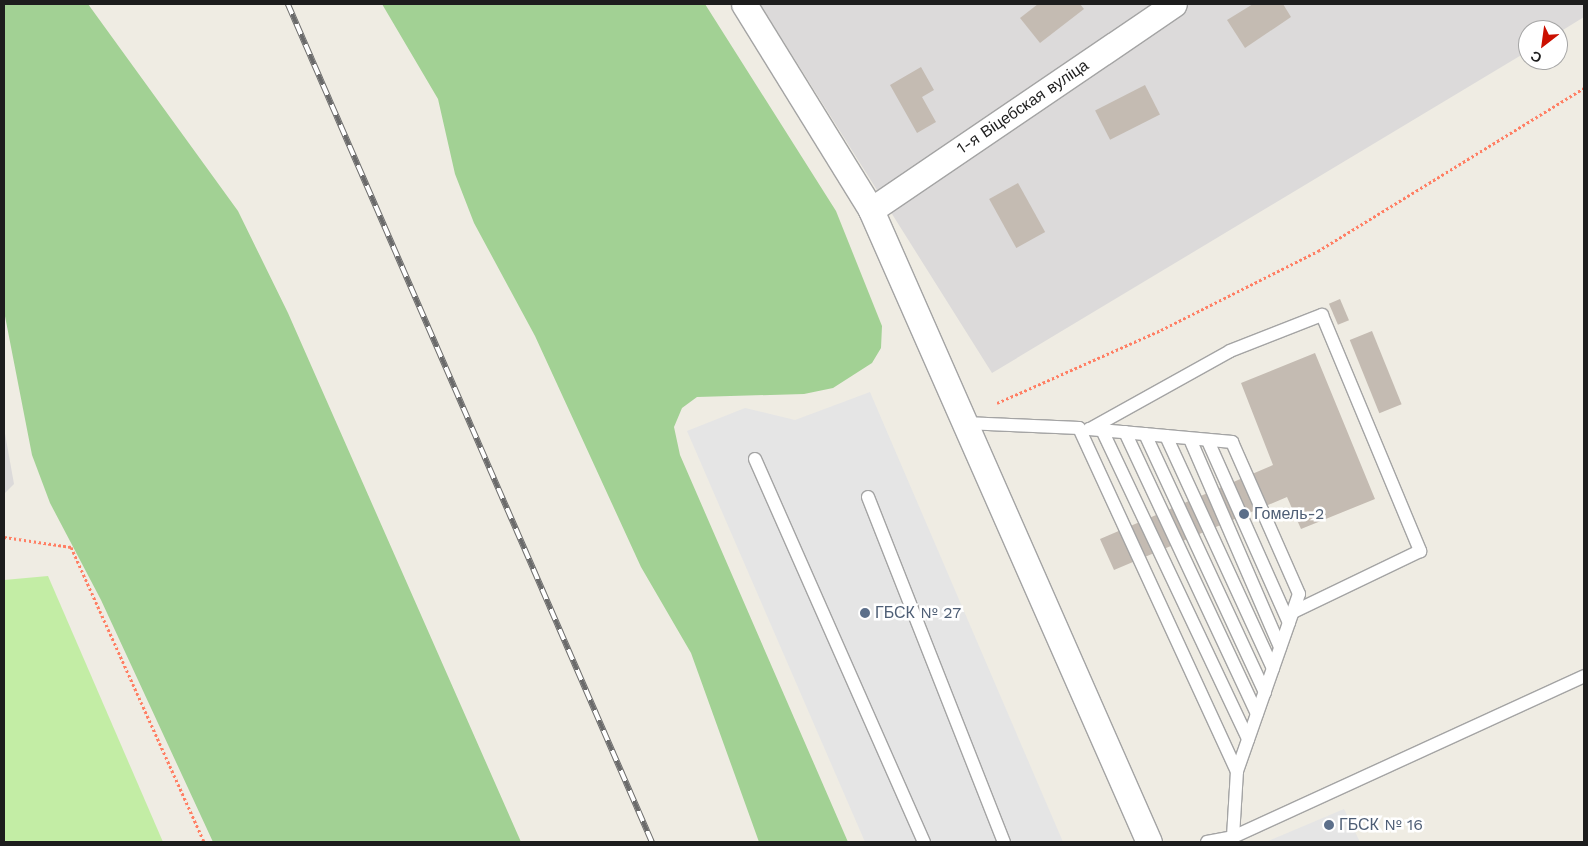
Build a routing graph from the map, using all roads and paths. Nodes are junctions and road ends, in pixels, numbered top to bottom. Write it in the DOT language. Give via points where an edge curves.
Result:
graph roads {
  1 [pos="744,4"];
  2 [pos="1174,4"];
  3 [pos="1584,88"];
  4 [pos="871,210"];
  5 [pos="964,421"];
  6 [pos="1090,429"];
  7 [pos="1125,432"];
  8 [pos="1145,434"];
  9 [pos="1166,436"];
  10 [pos="1190,439"];
  11 [pos="1208,441"];
  12 [pos="755,459"];
  13 [pos="868,497"];
  14 [pos="4,537"];
  15 [pos="1291,618"];
  16 [pos="1280,647"];
  17 [pos="1273,669"];
  18 [pos="1584,676"];
  19 [pos="1265,692"];
  20 [pos="1257,714"];
  21 [pos="1248,739"];
  22 [pos="1237,771"];
  23 [pos="1233,837"];
  24 [pos="204,842"];
  25 [pos="924,842"];
  26 [pos="1004,842"];
  27 [pos="1149,842"];
  28 [pos="1207,842"];
  1 -- 4 [label="street"];
  2 -- 4 [label="street, 1-я Віцебская вуліца"];
  3 -- 5 [label="path" via="1318,251 1161,330"];
  4 -- 5 [label="street"];
  5 -- 6 [label="lane"];
  5 -- 27 [label="street"];
  6 -- 7 [label="lane"];
  6 -- 15 [label="lane" via="1230,351 1322,315 1420,551"];
  6 -- 21 [label="lane"];
  6 -- 22 [label="lane"];
  7 -- 8 [label="lane"];
  7 -- 20 [label="lane"];
  8 -- 9 [label="lane"];
  8 -- 19 [label="lane"];
  9 -- 10 [label="lane"];
  9 -- 17 [label="lane"];
  10 -- 11 [label="lane"];
  10 -- 16 [label="lane"];
  11 -- 15 [label="lane"];
  11 -- 15 [label="lane" via="1232,442 1299,594"];
  12 -- 25 [label="lane"];
  13 -- 26 [label="lane"];
  14 -- 24 [label="path" via="71,547"];
  15 -- 16 [label="lane"];
  16 -- 17 [label="lane"];
  17 -- 19 [label="lane"];
  18 -- 23 [label="lane"];
  19 -- 20 [label="lane"];
  20 -- 21 [label="lane"];
  21 -- 22 [label="lane"];
  22 -- 23 [label="lane"];
  23 -- 28 [label="lane"];
}
